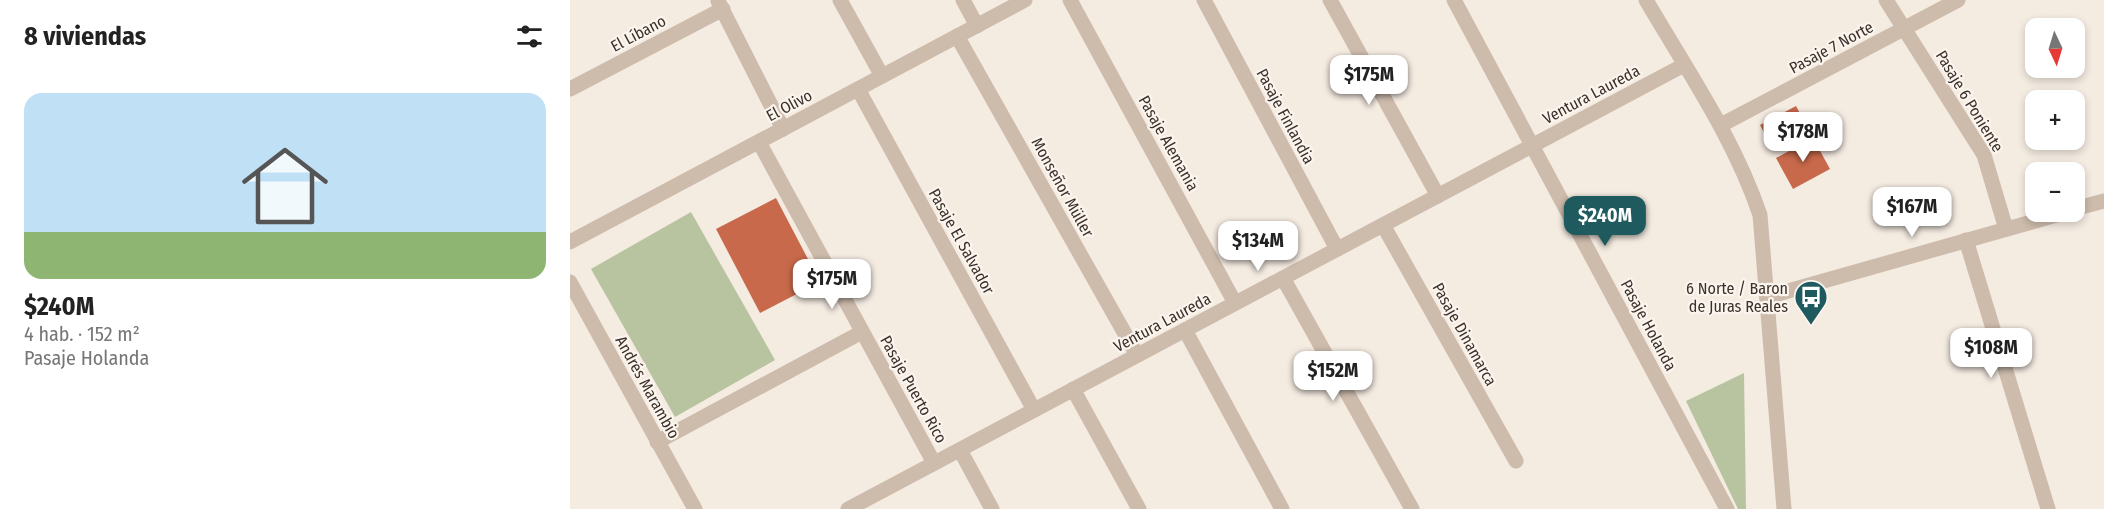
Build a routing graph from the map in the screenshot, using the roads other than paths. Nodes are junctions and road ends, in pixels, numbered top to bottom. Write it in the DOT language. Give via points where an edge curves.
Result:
graph roads {
  1 [pos="840,0"];
  2 [pos="963,0"];
  3 [pos="1025,0"];
  4 [pos="1070,0"];
  5 [pos="1204,0"];
  6 [pos="1330,0"];
  7 [pos="1454,0"];
  8 [pos="1647,0"];
  9 [pos="1886,0"];
  10 [pos="1958,0"];
  11 [pos="720,5"];
  12 [pos="977,26"];
  13 [pos="1904,29"];
  14 [pos="957,36"];
  15 [pos="1684,65"];
  16 [pos="882,76"];
  17 [pos="570,89"];
  18 [pos="858,89"];
  19 [pos="1721,125"];
  20 [pos="783,129"];
  21 [pos="759,142"];
  22 [pos="1532,146"];
  23 [pos="1438,196"];
  24 [pos="2104,201"];
  25 [pos="2085,206"];
  26 [pos="2031,222"];
  27 [pos="1383,225"];
  28 [pos="2006,229"];
  29 [pos="1966,240"];
  30 [pos="570,242"];
  31 [pos="1336,249"];
  32 [pos="1283,278"];
  33 [pos="570,282"];
  34 [pos="1767,297"];
  35 [pos="1235,303"];
  36 [pos="1185,330"];
  37 [pos="862,332"];
  38 [pos="1137,355"];
  39 [pos="1073,390"];
  40 [pos="1034,410"];
  41 [pos="657,442"];
  42 [pos="960,450"];
  43 [pos="1516,461"];
  44 [pos="934,463"];
  45 [pos="695,509"];
  46 [pos="848,509"];
  47 [pos="992,509"];
  48 [pos="1139,509"];
  49 [pos="1282,509"];
  50 [pos="1412,509"];
  51 [pos="1727,509"];
  52 [pos="1784,509"];
  53 [pos="2048,509"];
  1 -- 16 [label="street"];
  2 -- 12 [label="street"];
  3 -- 12 [label="street, El Olivo"];
  4 -- 35 [label="street, Pasaje Alemania"];
  5 -- 31 [label="street, Pasaje Finlandia"];
  6 -- 23 [label="street"];
  7 -- 22 [label="street, Pasaje Holanda"];
  8 -- 15 [label="street"];
  9 -- 13 [label="street, Pasaje 6 Poniente"];
  10 -- 13 [label="street, Pasaje 7 Norte"];
  11 -- 17 [label="street, El Líbano"];
  11 -- 20 [label="street"];
  12 -- 14 [label="street, El Olivo"];
  13 -- 19 [label="street, Pasaje 7 Norte"];
  13 -- 28 [label="street, Pasaje 6 Poniente" via="1984,155"];
  14 -- 16 [label="street, El Olivo"];
  14 -- 38 [label="street, Monseñor Müller"];
  15 -- 19 [label="street"];
  15 -- 22 [label="street, Ventura Laureda"];
  16 -- 18 [label="street, El Olivo"];
  18 -- 20 [label="street, El Olivo"];
  18 -- 40 [label="street, Pasaje El Salvador"];
  19 -- 34 [label="street" via="1760,215"];
  20 -- 21 [label="street, El Olivo"];
  21 -- 30 [label="street, El Olivo"];
  21 -- 37 [label="street, Pasaje Puerto Rico"];
  22 -- 23 [label="street, Ventura Laureda"];
  22 -- 51 [label="street, Pasaje Holanda"];
  23 -- 27 [label="street, Ventura Laureda"];
  24 -- 25 [label="street"];
  26 -- 28 [label="street"];
  27 -- 31 [label="street, Ventura Laureda"];
  27 -- 43 [label="street, Pasaje Dinamarca"];
  28 -- 29 [label="street"];
  29 -- 34 [label="street"];
  29 -- 53 [label="street"];
  31 -- 32 [label="street, Ventura Laureda"];
  32 -- 35 [label="street, Ventura Laureda"];
  32 -- 50 [label="street"];
  33 -- 41 [label="street, Andrés Marambio"];
  34 -- 52 [label="street"];
  35 -- 36 [label="street, Ventura Laureda"];
  36 -- 38 [label="street, Ventura Laureda"];
  36 -- 49 [label="street"];
  37 -- 41 [label="street"];
  37 -- 44 [label="street, Pasaje Puerto Rico"];
  38 -- 39 [label="street, Ventura Laureda"];
  39 -- 40 [label="street, Ventura Laureda"];
  39 -- 48 [label="street"];
  40 -- 42 [label="street, Ventura Laureda"];
  41 -- 45 [label="street, Andrés Marambio"];
  42 -- 44 [label="street, Ventura Laureda"];
  42 -- 47 [label="street, Pasaje Puerto Rico"];
  44 -- 46 [label="street, Ventura Laureda"];
}
